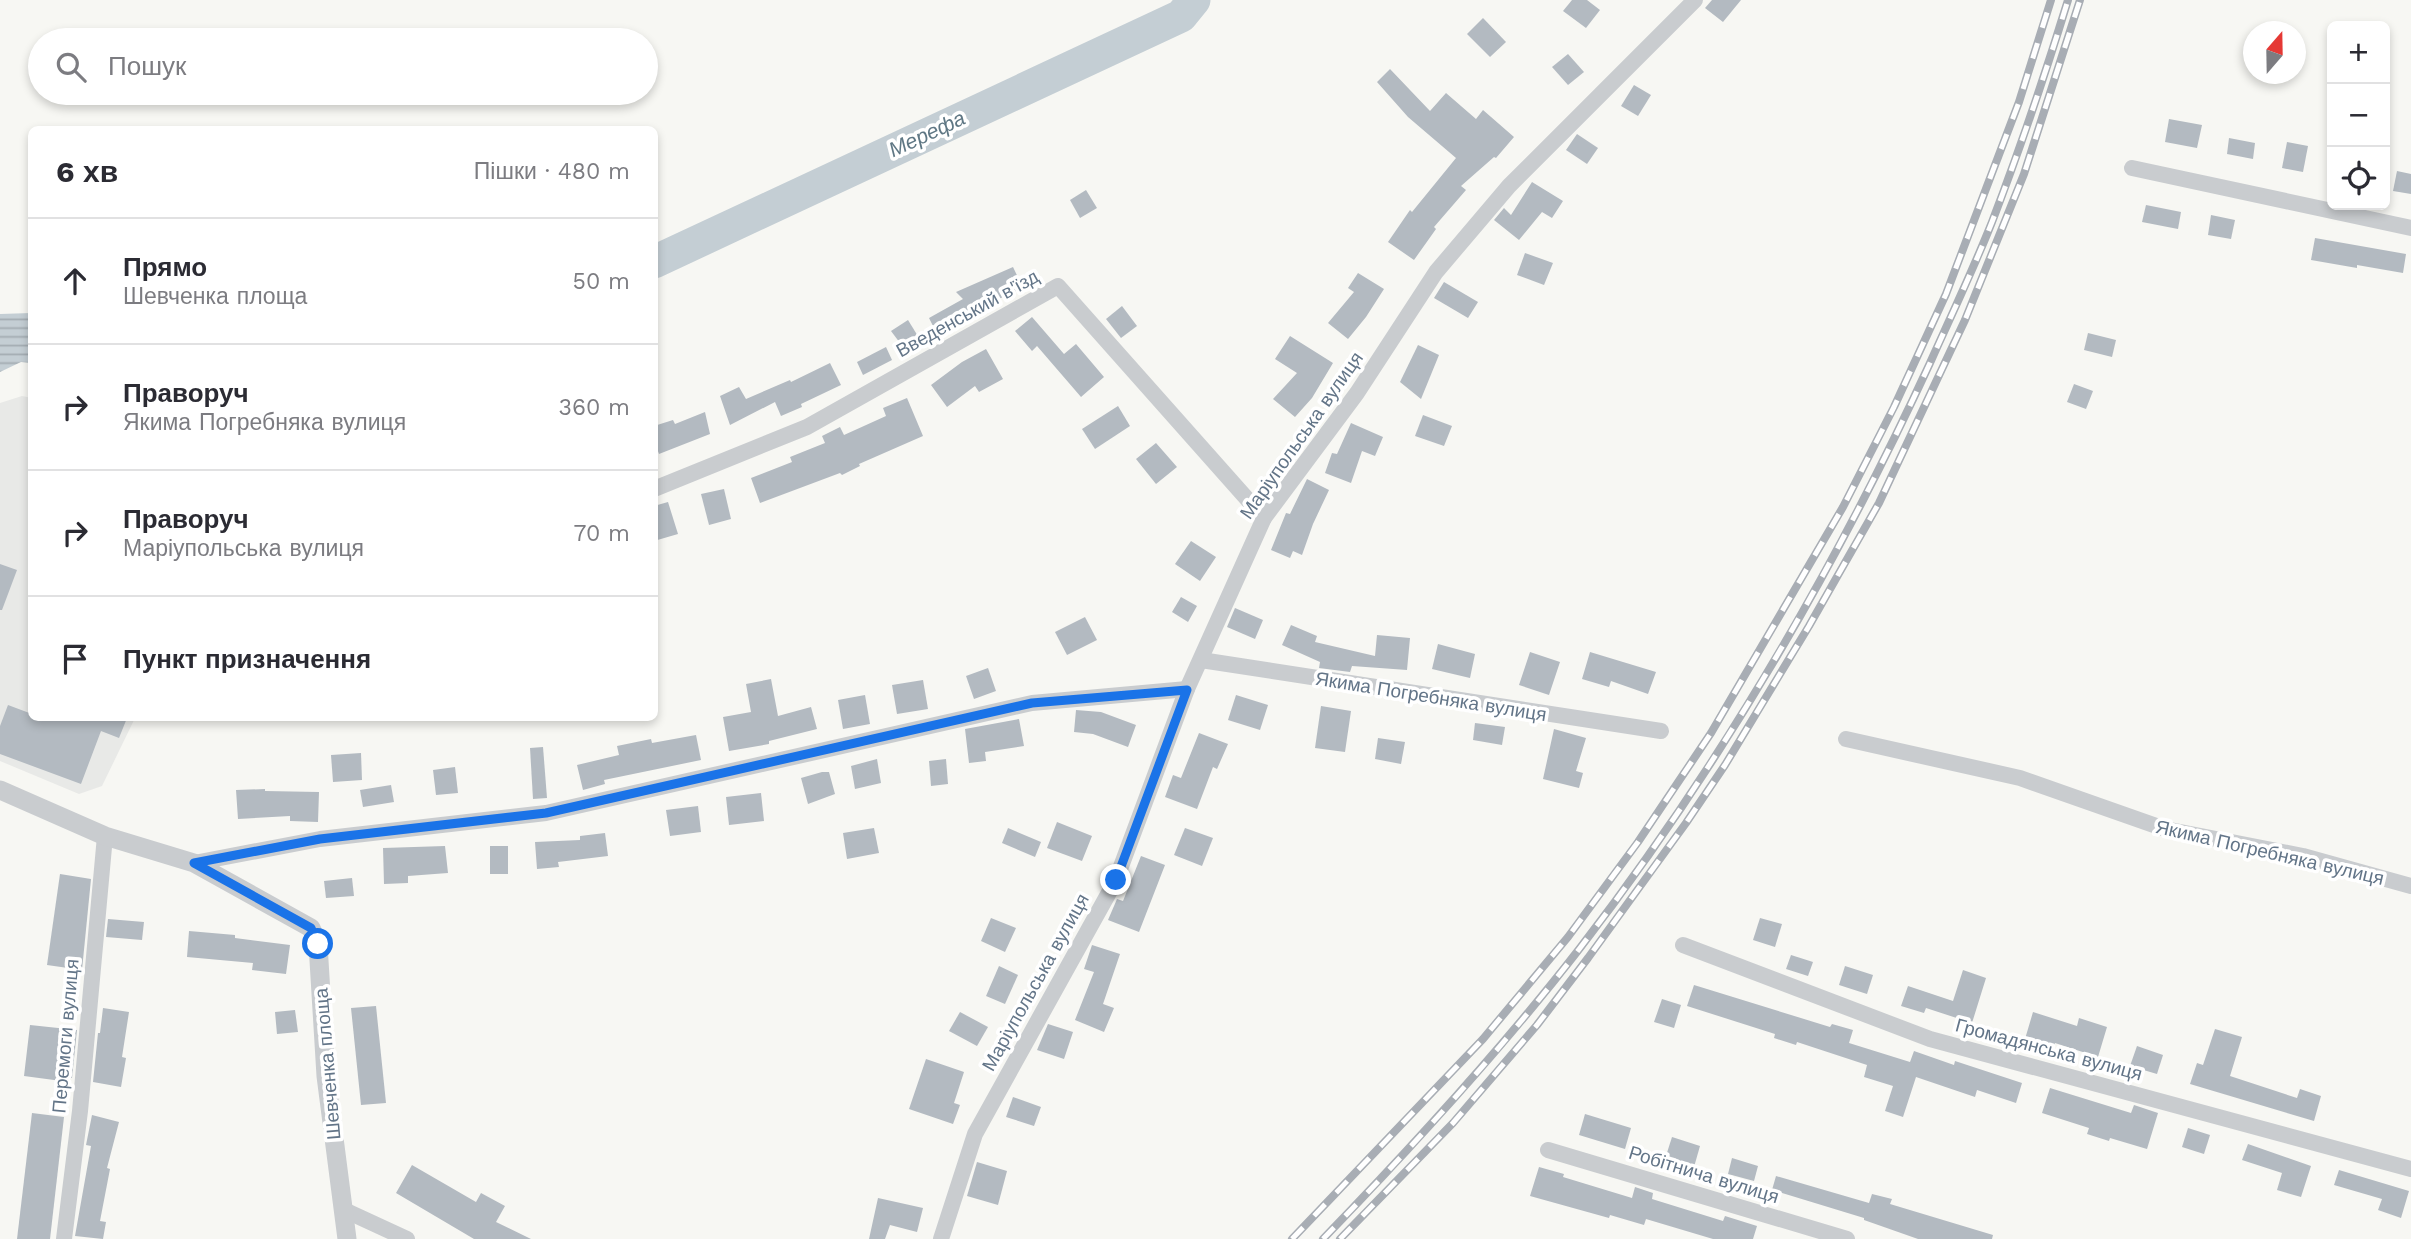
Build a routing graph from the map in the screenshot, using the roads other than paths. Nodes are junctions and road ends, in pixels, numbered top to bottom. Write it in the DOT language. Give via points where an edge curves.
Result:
graph roads {
  1 [pos="1695,0"];
  2 [pos="2133,168"];
  3 [pos="2411,228"];
  4 [pos="658,487"];
  5 [pos="1264,518"];
  6 [pos="1201,660"];
  7 [pos="1187,690"];
  8 [pos="1661,731"];
  9 [pos="1846,740"];
  10 [pos="0,790"];
  11 [pos="105,836"];
  12 [pos="194,863"];
  13 [pos="2411,886"];
  14 [pos="1683,945"];
  15 [pos="1548,1150"];
  16 [pos="2411,1169"];
  17 [pos="342,1209"];
  18 [pos="64,1239"];
  19 [pos="347,1239"];
  20 [pos="407,1239"];
  21 [pos="941,1239"];
  22 [pos="1847,1239"];
  1 -- 5 [label="street, Маріупольська вулиця" via="1509,186 1436,272 1357,393"];
  2 -- 3 [label="street"];
  4 -- 5 [label="street, Введенський в'їзд" via="807,427 1058,286"];
  5 -- 6 [label="street, Маріупольська вулиця"];
  6 -- 7 [label="street, Маріупольська вулиця"];
  6 -- 8 [label="street, Якима Погребняка вулиця"];
  7 -- 12 [label="street" via="1032,703 546,813 320,839"];
  7 -- 21 [label="street, Маріупольська вулиця" via="1116,880 975,1134"];
  9 -- 13 [label="street, Якима Погребняка вулиця" via="2020,778 2165,830 2303,856"];
  10 -- 11 [label="street"];
  11 -- 12 [label="street"];
  11 -- 18 [label="street, Перемоги вулиця"];
  12 -- 17 [label="street, Шевченка площа" via="311,928 318,944 326,1076"];
  14 -- 16 [label="street, Громадянська вулиця" via="1930,1039"];
  15 -- 22 [label="street, Робітнича вулиця"];
  17 -- 19 [label="street, Шевченка площа"];
  17 -- 20 [label="street"];
}
